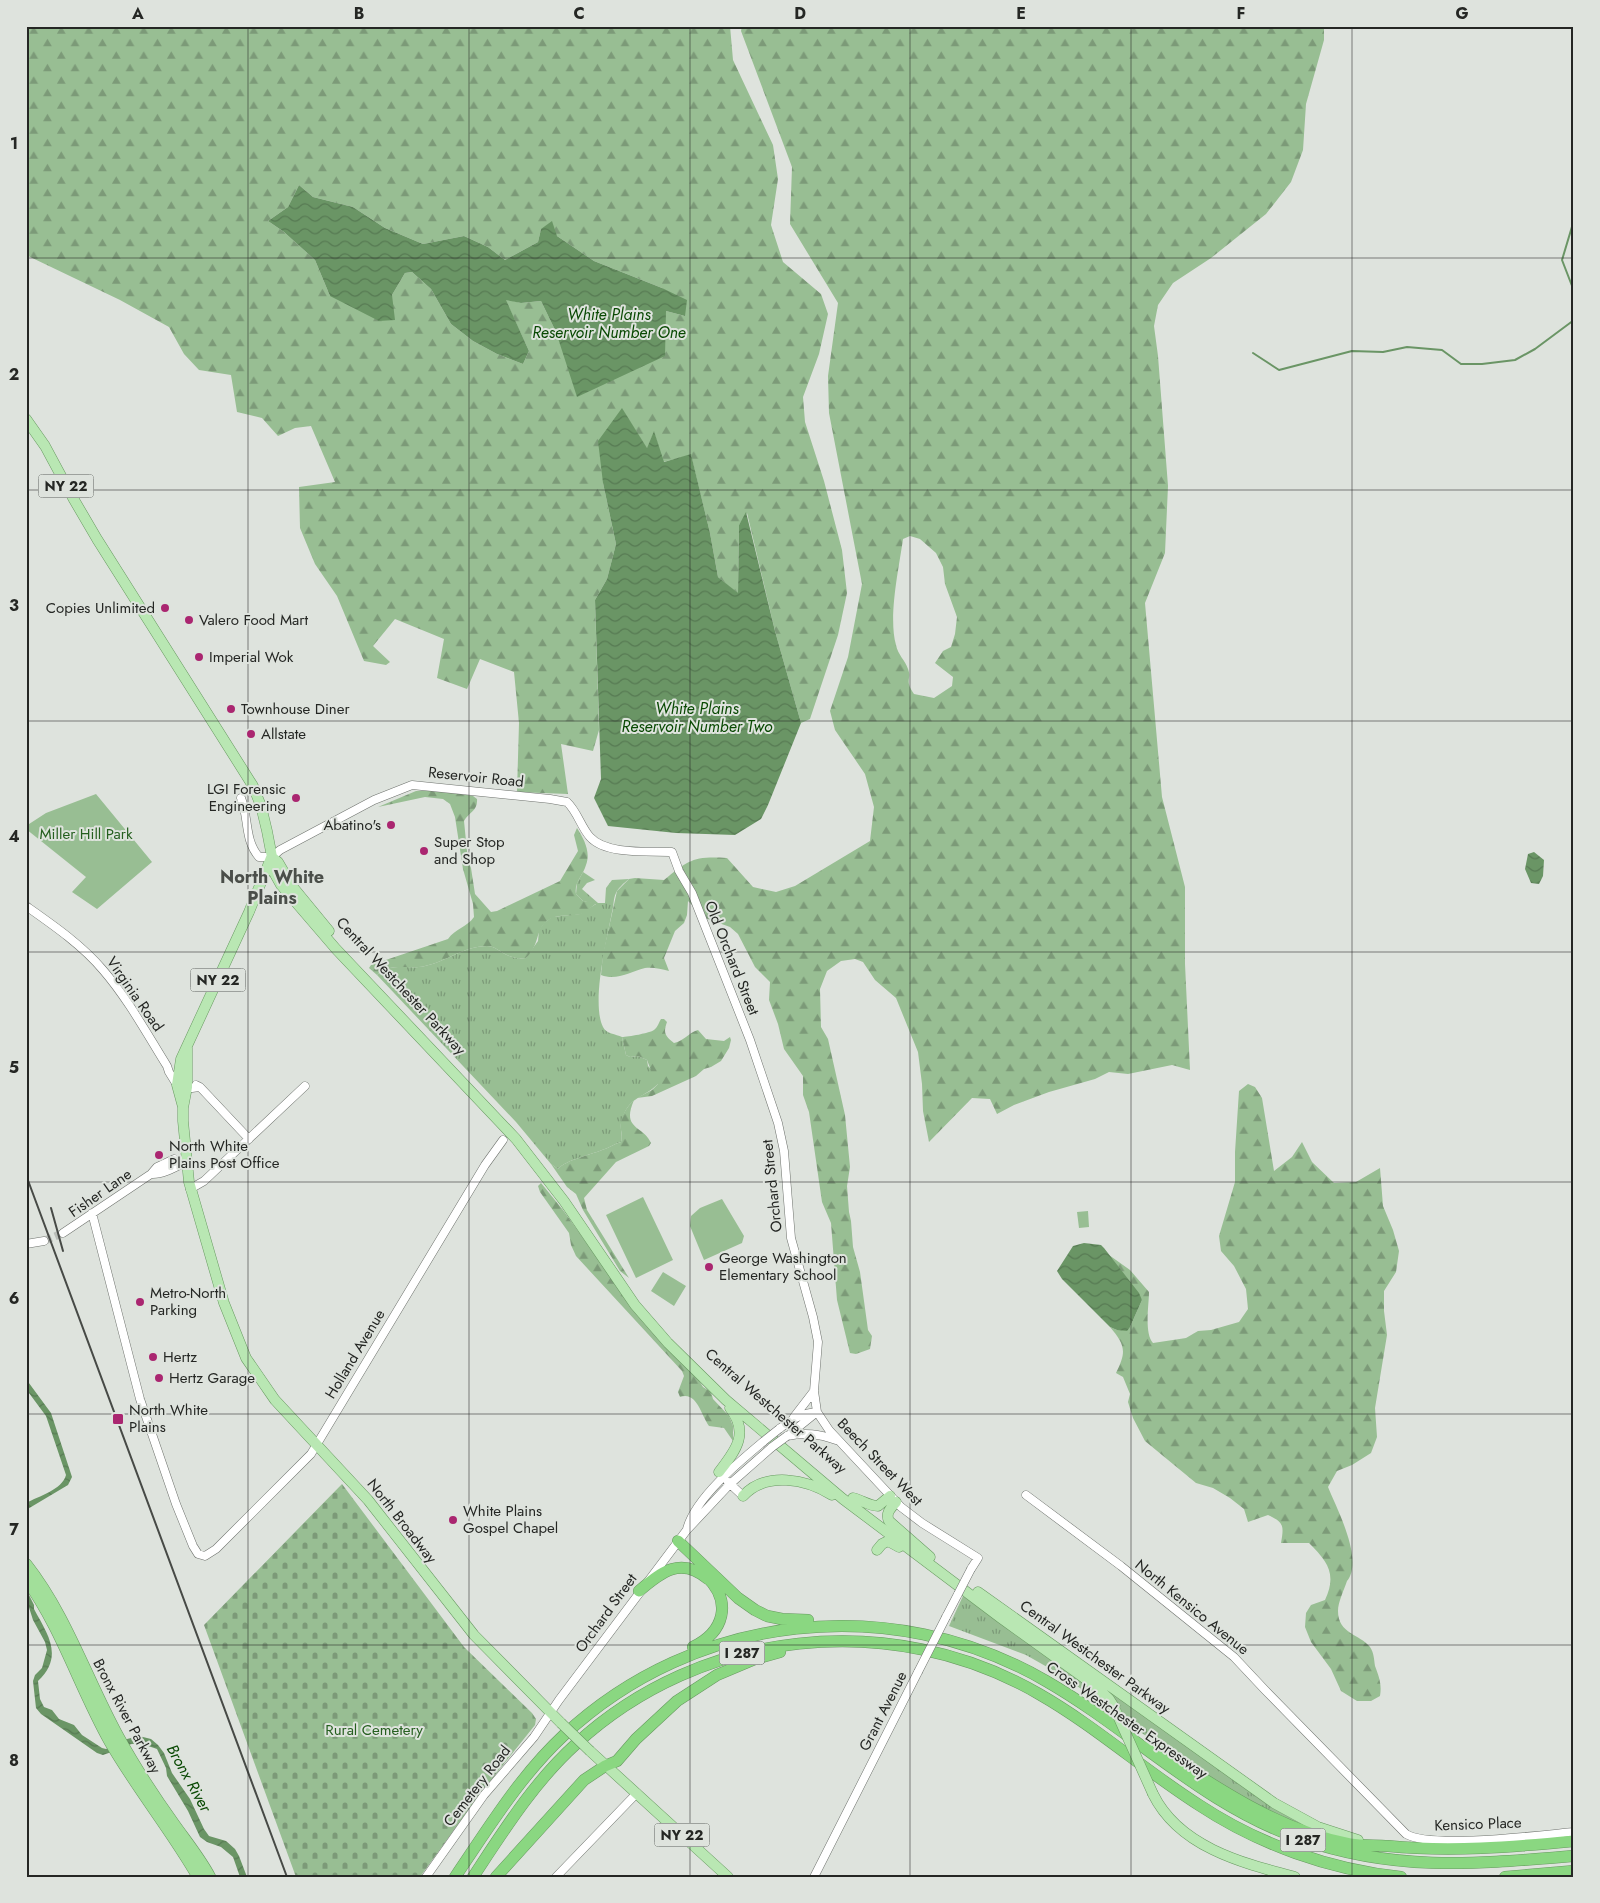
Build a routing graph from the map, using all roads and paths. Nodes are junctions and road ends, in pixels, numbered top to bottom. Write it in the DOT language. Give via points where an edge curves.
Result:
graph roads {
  1 [pos="26,419"];
  2 [pos="241,798"];
  3 [pos="672,852"];
  4 [pos="272,857"];
  5 [pos="26,906"];
  6 [pos="762,1076"];
  7 [pos="183,1079"];
  8 [pos="305,1086"];
  9 [pos="200,1087"];
  10 [pos="249,1139"];
  11 [pos="503,1140"];
  12 [pos="186,1162"];
  13 [pos="190,1189"];
  14 [pos="92,1213"];
  15 [pos="63,1233"];
  16 [pos="44,1241"];
  17 [pos="26,1244"];
  18 [pos="706,1381"];
  19 [pos="814,1391"];
  20 [pos="817,1412"];
  21 [pos="792,1419"];
  22 [pos="787,1436"];
  23 [pos="839,1441"];
  24 [pos="317,1443"];
  25 [pos="721,1475"];
  26 [pos="730,1484"];
  27 [pos="1026,1495"];
  28 [pos="743,1496"];
  29 [pos="848,1498"];
  30 [pos="893,1499"];
  31 [pos="866,1516"];
  32 [pos="686,1531"];
  33 [pos="676,1544"];
  34 [pos="978,1558"];
  35 [pos="930,1561"];
  36 [pos="26,1564"];
  37 [pos="708,1578"];
  38 [pos="26,1579"];
  39 [pos="639,1591"];
  40 [pos="830,1625"];
  41 [pos="858,1641"];
  42 [pos="686,1656"];
  43 [pos="1090,1710"];
  44 [pos="550,1712"];
  45 [pos="115,1740"];
  46 [pos="122,1753"];
  47 [pos="605,1766"];
  48 [pos="637,1793"];
  49 [pos="1390,1818"];
  50 [pos="1574,1832"];
  51 [pos="1574,1841"];
  52 [pos="1388,1846"];
  53 [pos="1574,1856"];
  54 [pos="1574,1871"];
  55 [pos="1551,1873"];
  56 [pos="198,1877"];
  57 [pos="210,1877"];
  58 [pos="426,1877"];
  59 [pos="455,1877"];
  60 [pos="473,1877"];
  61 [pos="496,1877"];
  62 [pos="556,1877"];
  63 [pos="728,1877"];
  64 [pos="814,1877"];
  65 [pos="1295,1877"];
  66 [pos="1401,1877"];
  67 [pos="1505,1877"];
  68 [pos="1533,1877"];
  1 -- 4 [label="main road, NY 22" via="46,446 97,538 253,786"];
  2 -- 4 [label="street" via="255,851 259,857"];
  3 -- 4 [label="street, Reservoir Road" via="613,849 600,845 591,838 567,802 412,785 374,800"];
  3 -- 6 [label="street, Old Orchard Street" via="692,893"];
  4 -- 7 [label="main road, North Broadway / NY 22" via="181,1059"];
  4 -- 18 [label="main road, Central Westchester Parkway" via="276,878 296,904 516,1139 564,1201 635,1305"];
  4 -- 29 [label="main road, Central Westchester Parkway" via="350,955 529,1144 631,1289 668,1334 743,1407"];
  5 -- 7 [label="street, Virginia Road" via="103,969 167,1066"];
  6 -- 19 [label="street, Orchard Street" via="784,1151 791,1238 814,1317 818,1342"];
  7 -- 9 [label="street"];
  7 -- 9 [label="street, Virginia Road" via="196,1078"];
  7 -- 12 [label="main road, North Broadway / NY 22"];
  8 -- 10 [label="street"];
  9 -- 10 [label="street, Virginia Road"];
  10 -- 13 [label="street" via="204,1181"];
  11 -- 24 [label="street, Holland Avenue"];
  12 -- 13 [label="main road, North Broadway / NY 22"];
  12 -- 14 [label="street, Fisher Lane" via="174,1160 157,1167"];
  13 -- 24 [label="main road, North Broadway / NY 22" via="224,1303 243,1352 276,1400"];
  14 -- 15 [label="street, Fisher Lane"];
  14 -- 24 [label="street, Holland Avenue" via="140,1399 176,1504 193,1546 201,1556 216,1549 311,1454"];
  16 -- 17 [label="street"];
  18 -- 25 [label="main road" via="734,1414 739,1426 738,1444"];
  18 -- 29 [label="main road, Central Westchester Parkway" via="748,1420"];
  19 -- 20 [label="street, Orchard Street"];
  19 -- 21 [label="street"];
  20 -- 21 [label="street" via="807,1412"];
  20 -- 22 [label="street, Orchard Street"];
  20 -- 23 [label="street, Beech Street West"];
  21 -- 25 [label="street, bridge"];
  22 -- 23 [label="street" via="808,1433"];
  22 -- 26 [label="street, Orchard Street, bridge"];
  23 -- 30 [label="street, Beech Street West"];
  24 -- 44 [label="main road, North Broadway / NY 22" via="368,1500 474,1635"];
  25 -- 26 [label="street"];
  25 -- 32 [label="street, Orchard Street" via="688,1523"];
  26 -- 28 [label="street"];
  26 -- 32 [label="street, Orchard Street"];
  27 -- 49 [label="street, North Kensico Avenue" via="1234,1657"];
  28 -- 29 [label="main road" via="766,1483 796,1480 835,1497"];
  29 -- 30 [label="main road" via="874,1506"];
  29 -- 31 [label="main road, Central Westchester Parkway"];
  29 -- 35 [label="main road, Central Westchester Parkway"];
  30 -- 34 [label="street, Beech Street West" via="922,1524"];
  30 -- 35 [label="main road" via="887,1515 889,1521"];
  31 -- 35 [label="main road, Central Westchester Parkway"];
  31 -- 35 [label="main road" via="880,1535 877,1550 890,1542"];
  32 -- 33 [label="street, Orchard Street"];
  33 -- 37 [label="highway"];
  33 -- 39 [label="street, Orchard Street"];
  33 -- 40 [label="highway" via="755,1610 782,1619 820,1620"];
  34 -- 64 [label="street, Grant Avenue, bridge"];
  35 -- 52 [label="main road, Central Westchester Parkway" via="1278,1806 1340,1835"];
  35 -- 65 [label="main road, Central Westchester Parkway, bridge" via="1109,1698 1153,1794 1170,1819 1194,1840 1230,1857"];
  36 -- 45 [label="highway, Bronx River Parkway" via="59,1614"];
  37 -- 39 [label="highway" via="692,1569 674,1568"];
  37 -- 42 [label="highway" via="719,1594 721,1618 713,1634"];
  38 -- 45 [label="highway, Bronx River Parkway" via="51,1619"];
  39 -- 44 [label="street, Orchard Street"];
  40 -- 42 [label="highway, Cross Westchester Expressway / I 287" via="756,1634"];
  40 -- 43 [label="highway, Cross Westchester Expressway / I 287" via="901,1630 962,1644 1024,1669"];
  41 -- 47 [label="highway" via="777,1652 718,1675 677,1702 617,1761"];
  41 -- 60 [label="highway, Cross Westchester Expressway / I 287" via="798,1643 749,1651 693,1669 630,1702 590,1731 548,1772"];
  41 -- 66 [label="highway, Cross Westchester Expressway / I 287" via="919,1648 995,1672 1056,1704 1182,1794 1236,1827 1313,1859"];
  42 -- 59 [label="highway, Cross Westchester Expressway / I 287" via="614,1695 558,1741 517,1786"];
  43 -- 52 [label="highway" via="1272,1818 1352,1844"];
  43 -- 53 [label="highway, Cross Westchester Expressway / I 287" via="1225,1804 1261,1823 1318,1845 1377,1859 1431,1864"];
  44 -- 47 [label="main road, North Broadway / NY 22, bridge"];
  44 -- 58 [label="street, Cemetery Road" via="534,1737 484,1795"];
  45 -- 46 [label="highway, Bronx River Parkway"];
  46 -- 56 [label="highway, Bronx River Parkway"];
  46 -- 57 [label="highway, Bronx River Parkway"];
  47 -- 48 [label="main road, North Broadway / NY 22"];
  47 -- 61 [label="highway" via="584,1780"];
  48 -- 62 [label="street"];
  48 -- 63 [label="main road, North Broadway / NY 22"];
  49 -- 50 [label="street, Kensico Place" via="1406,1834 1425,1840"];
  51 -- 52 [label="highway" via="1464,1850"];
  54 -- 55 [label="highway"];
  55 -- 67 [label="highway"];
  55 -- 68 [label="main road"];
}
